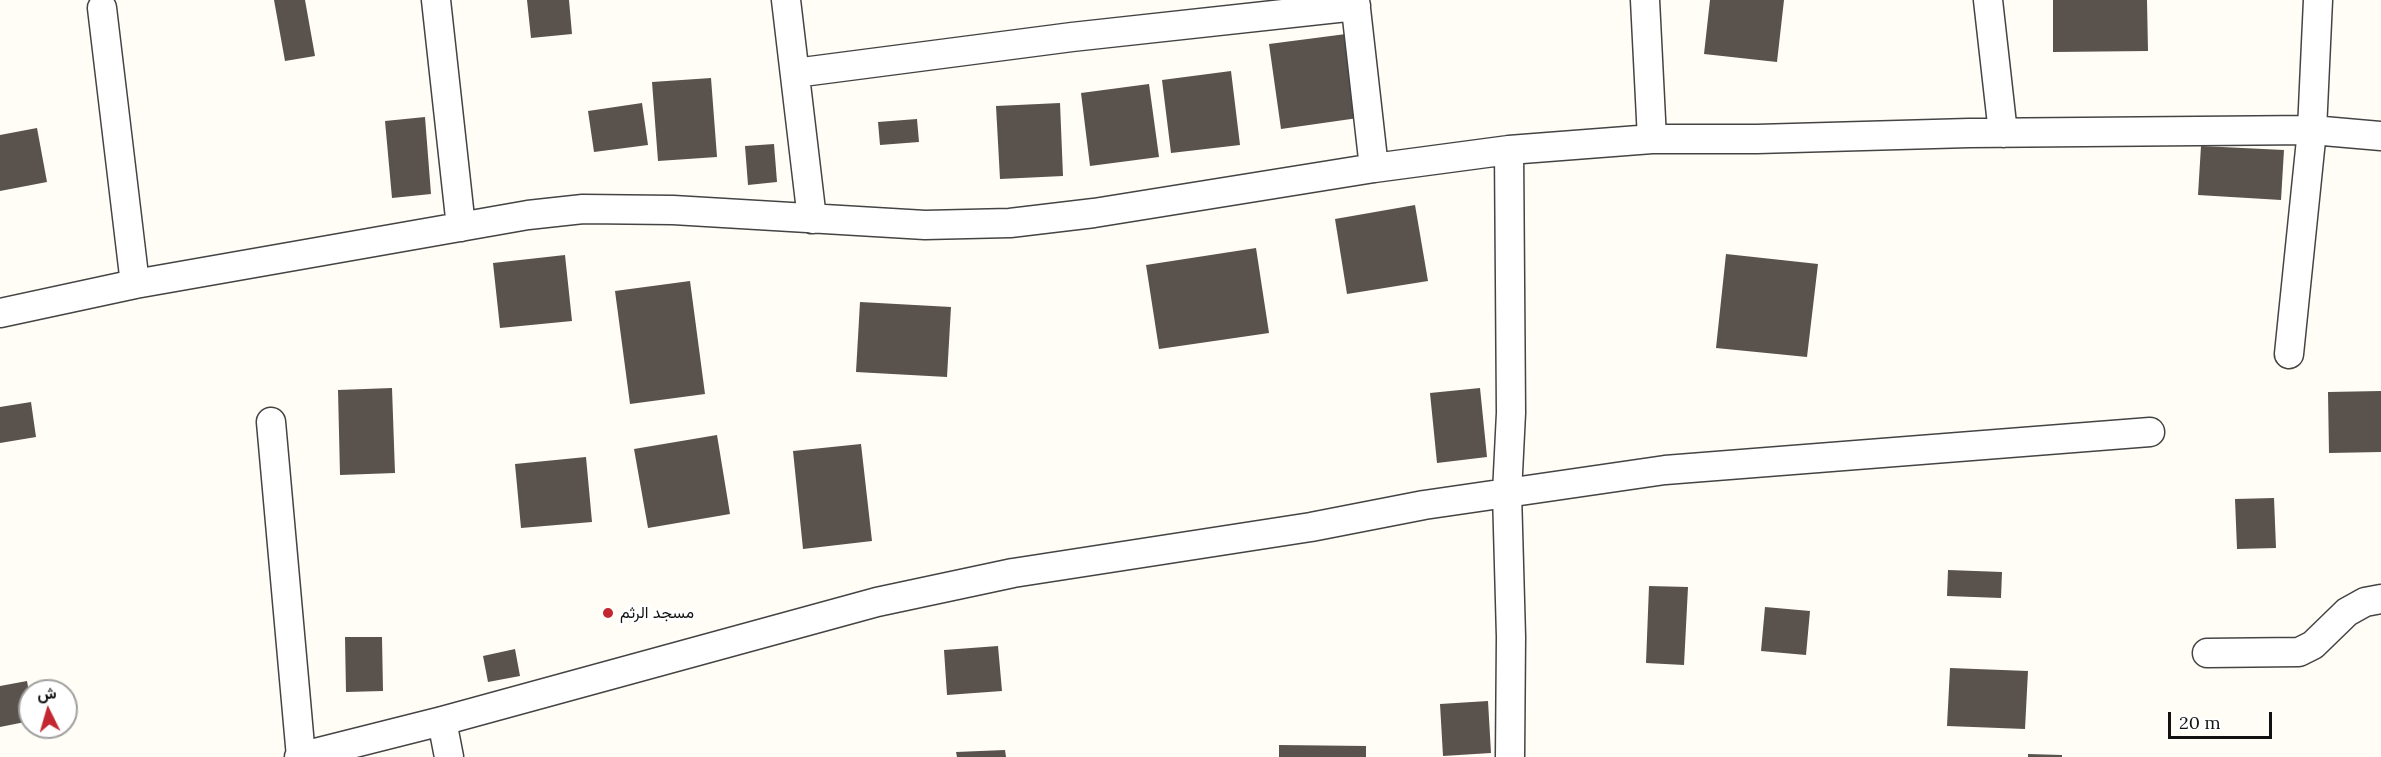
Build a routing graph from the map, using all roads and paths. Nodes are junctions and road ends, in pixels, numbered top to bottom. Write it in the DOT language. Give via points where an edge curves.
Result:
graph roads {
  1 [pos="436,0"];
  2 [pos="786,0"];
  3 [pos="1645,0"];
  4 [pos="1988,0"];
  5 [pos="2318,0"];
  6 [pos="1355,3"];
  7 [pos="102,8"];
  8 [pos="795,73"];
  9 [pos="2312,130"];
  10 [pos="2003,133"];
  11 [pos="2381,136"];
  12 [pos="1652,139"];
  13 [pos="1509,150"];
  14 [pos="1374,168"];
  15 [pos="812,219"];
  16 [pos="461,227"];
  17 [pos="135,284"];
  18 [pos="0,313"];
  19 [pos="2289,354"];
  20 [pos="271,422"];
  21 [pos="2150,432"];
  22 [pos="1507,493"];
  23 [pos="2381,600"];
  24 [pos="2207,653"];
  25 [pos="442,721"];
  26 [pos="300,757"];
  27 [pos="449,757"];
  28 [pos="1510,757"];
  1 -- 16 [label="street"];
  2 -- 8 [label="street"];
  3 -- 12 [label="street"];
  4 -- 10 [label="street"];
  5 -- 9 [label="street"];
  6 -- 8 [label="street"];
  6 -- 14 [label="street"];
  7 -- 17 [label="street"];
  8 -- 15 [label="street"];
  9 -- 10 [label="street"];
  9 -- 11 [label="street"];
  9 -- 19 [label="street"];
  10 -- 12 [label="street"];
  12 -- 13 [label="street"];
  13 -- 14 [label="street"];
  13 -- 22 [label="street" via="1511,413"];
  14 -- 15 [label="street" via="1010,223 925,225"];
  15 -- 16 [label="street" via="583,209"];
  16 -- 17 [label="street"];
  17 -- 18 [label="street"];
  20 -- 26 [label="street"];
  21 -- 22 [label="street" via="1665,470"];
  22 -- 25 [label="street" via="1013,573 877,602"];
  22 -- 28 [label="street" via="1512,637"];
  23 -- 24 [label="street" via="2365,602 2348,612 2313,645 2299,652"];
  25 -- 26 [label="street"];
  25 -- 27 [label="street"];
}
